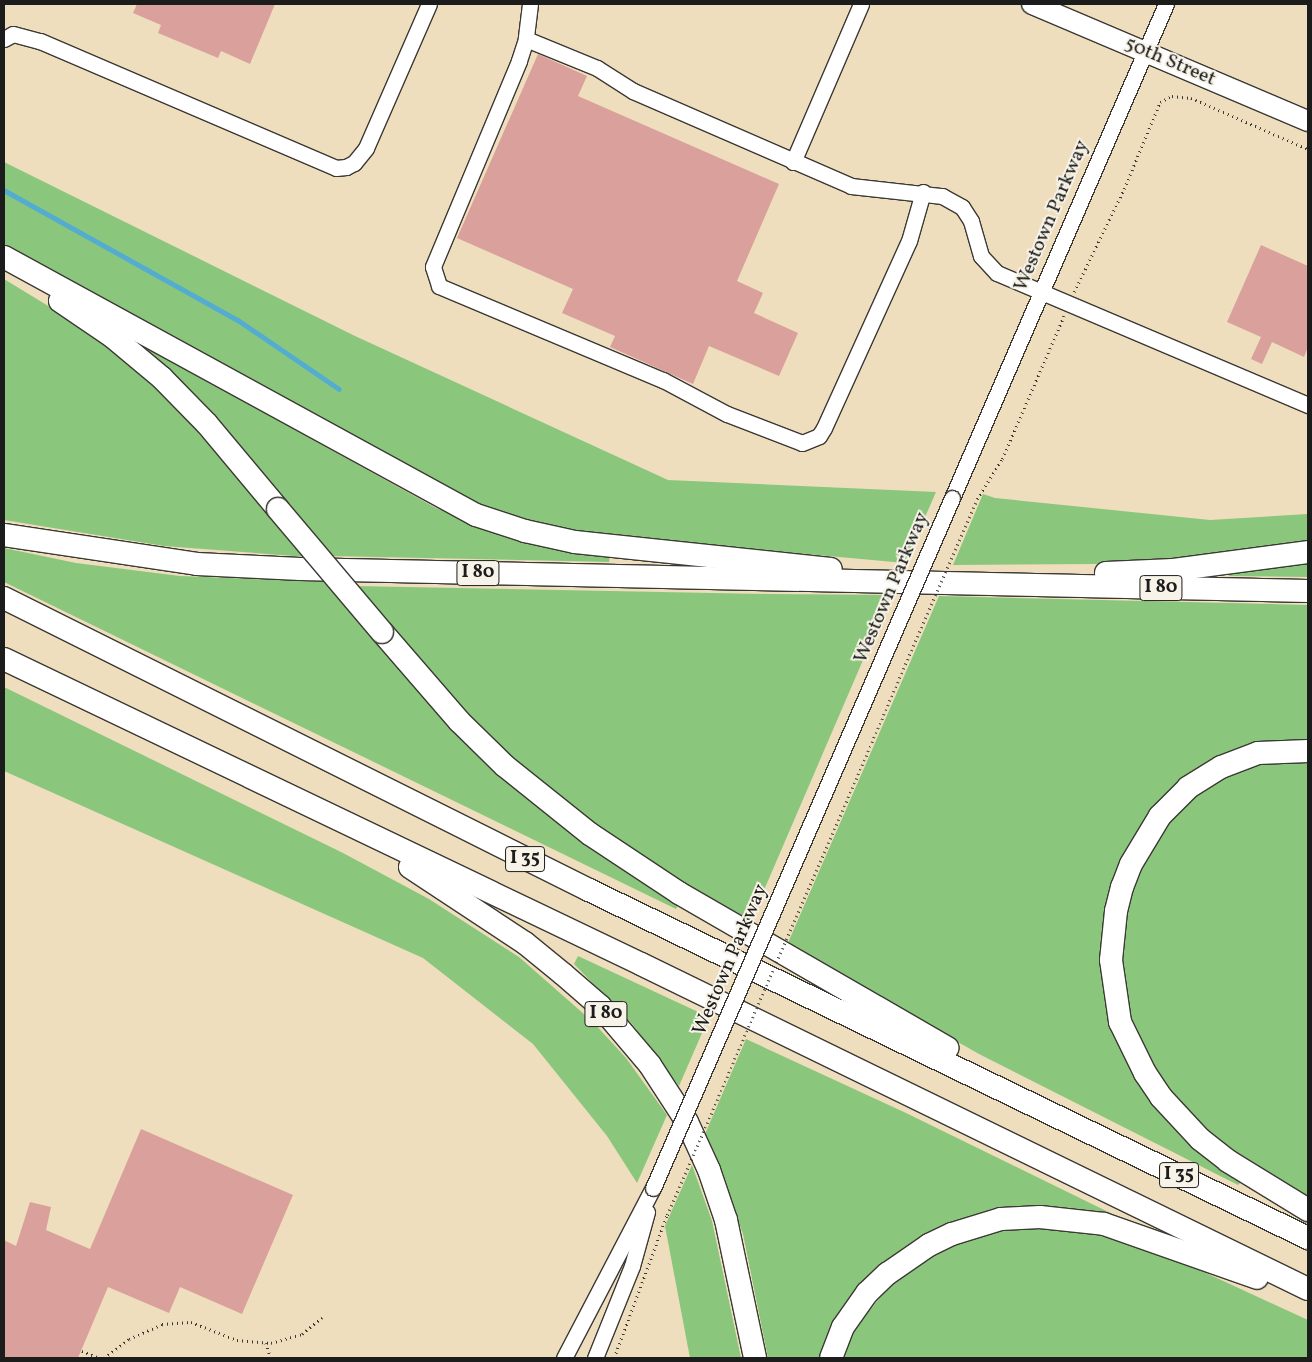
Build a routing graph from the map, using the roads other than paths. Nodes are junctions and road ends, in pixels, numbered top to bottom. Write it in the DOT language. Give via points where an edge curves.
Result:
graph roads {
  1 [pos="429,4"];
  2 [pos="530,4"];
  3 [pos="861,4"];
  4 [pos="1032,4"];
  5 [pos="1166,4"];
  6 [pos="4,39"];
  7 [pos="526,39"];
  8 [pos="1145,51"];
  9 [pos="1308,121"];
  10 [pos="793,162"];
  11 [pos="923,192"];
  12 [pos="4,257"];
  13 [pos="4,264"];
  14 [pos="1041,292"];
  15 [pos="1308,405"];
  16 [pos="4,535"];
  17 [pos="1308,552"];
  18 [pos="954,584"];
  19 [pos="1014,585"];
  20 [pos="1308,591"];
  21 [pos="4,598"];
  22 [pos="4,659"];
  23 [pos="1308,751"];
  24 [pos="294,798"];
  25 [pos="1050,1111"];
  26 [pos="654,1188"];
  27 [pos="1308,1210"];
  28 [pos="1308,1238"];
  29 [pos="1308,1289"];
  30 [pos="1308,1296"];
  31 [pos="564,1358"];
  32 [pos="595,1358"];
  33 [pos="755,1358"];
  34 [pos="831,1358"];
  1 -- 6 [label="street" via="366,148 354,163 336,168 40,40 13,34"];
  2 -- 7 [label="street"];
  3 -- 10 [label="street"];
  4 -- 8 [label="main road, 50th Street"];
  5 -- 8 [label="street, Westown Parkway"];
  7 -- 10 [label="street" via="597,68 634,91"];
  7 -- 11 [label="street" via="433,267 434,279 439,286 663,380 726,414 787,440 811,441 824,428 909,241"];
  8 -- 9 [label="main road, 50th Street"];
  8 -- 14 [label="street, Westown Parkway"];
  10 -- 11 [label="street" via="851,186"];
  11 -- 14 [label="street" via="942,196 962,207 971,221 986,266"];
  12 -- 18 [label="highway" via="476,515 525,531 575,542"];
  13 -- 25 [label="highway, bridge" via="113,337 162,378 207,424 382,632 486,746 590,834 680,893 876,1005"];
  14 -- 15 [label="street"];
  14 -- 26 [label="street, Westown Parkway, bridge"];
  16 -- 18 [label="highway, I 80" via="197,564"];
  17 -- 19 [label="highway" via="1173,570 1044,575"];
  18 -- 19 [label="highway, I 80"];
  19 -- 20 [label="highway, I 80"];
  21 -- 25 [label="highway, I 35" via="580,886"];
  22 -- 24 [label="highway, I 80"];
  23 -- 27 [label="highway" via="1258,753 1222,767 1188,788 1160,816 1144,840 1122,887 1111,960 1120,1022 1145,1073 1161,1097 1200,1139 1228,1161"];
  24 -- 29 [label="highway, I 35"];
  24 -- 33 [label="highway, I 80" via="454,895 525,943 600,1006 650,1065 687,1122 709,1170 726,1220"];
  25 -- 28 [label="highway, I 35"];
  26 -- 31 [label="street, Westown Parkway"];
  26 -- 32 [label="street, Westown Parkway" via="632,1266"];
  30 -- 34 [label="highway" via="1104,1224 1040,1217 1001,1219 944,1238 887,1274 867,1293 843,1327"];
}
